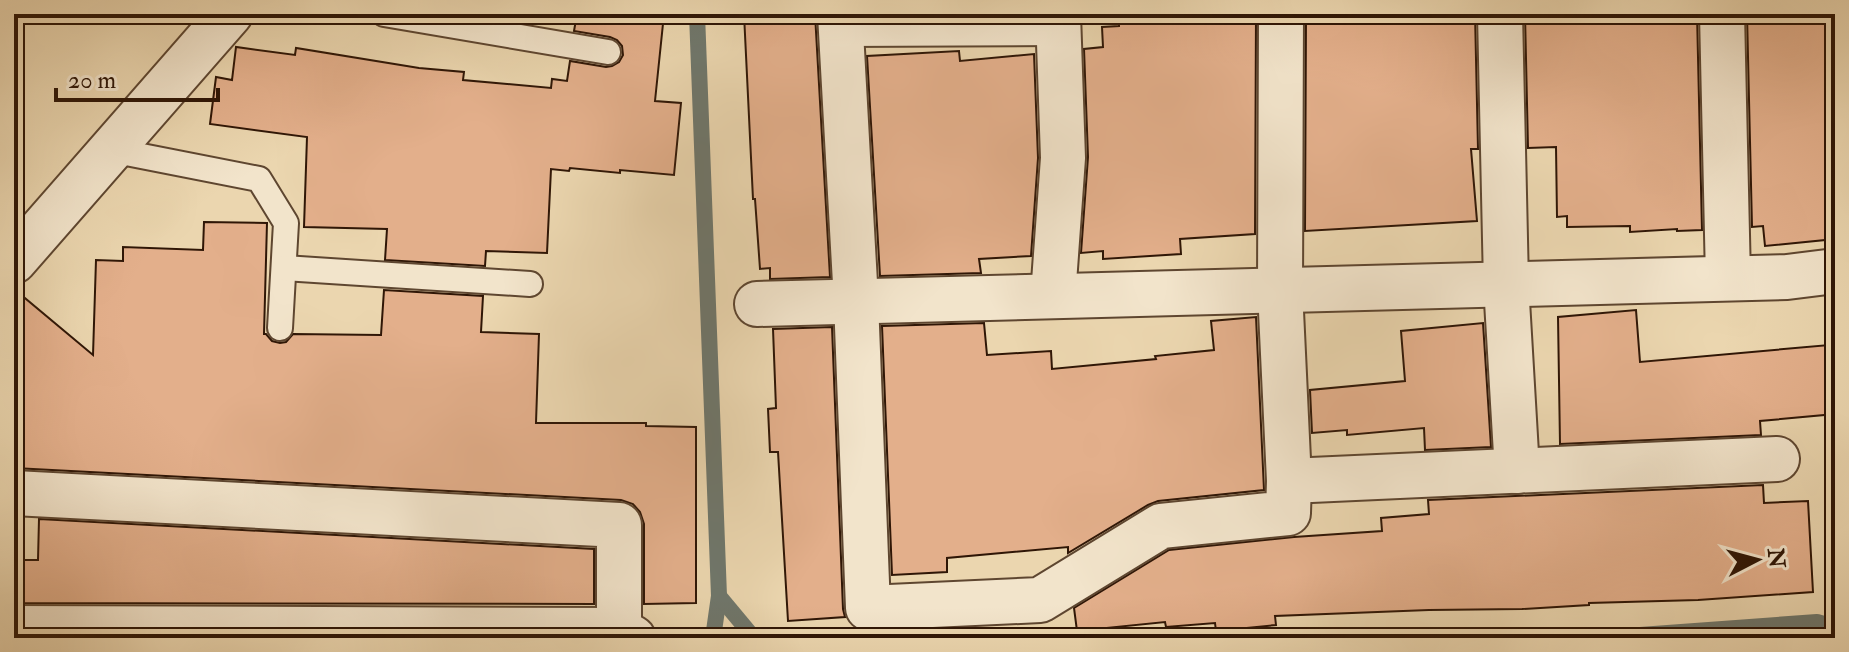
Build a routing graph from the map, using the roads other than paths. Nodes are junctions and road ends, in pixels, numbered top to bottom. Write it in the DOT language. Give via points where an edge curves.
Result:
graph roads {
  1 [pos="230,14"];
  2 [pos="384,14"];
  3 [pos="1281,14"];
  4 [pos="1500,14"];
  5 [pos="1722,14"];
  6 [pos="1058,23"];
  7 [pos="840,24"];
  8 [pos="608,52"];
  9 [pos="111,150"];
  10 [pos="14,261"];
  11 [pos="284,268"];
  12 [pos="1835,271"];
  13 [pos="1728,278"];
  14 [pos="530,284"];
  15 [pos="1506,284"];
  16 [pos="1280,290"];
  17 [pos="1053,296"];
  18 [pos="856,301"];
  19 [pos="757,304"];
  20 [pos="280,328"];
  21 [pos="1777,459"];
  22 [pos="1517,471"];
  23 [pos="1289,481"];
  24 [pos="14,493"];
  25 [pos="14,628"];
  26 [pos="626,634"];
  1 -- 9 [label="street"];
  2 -- 8 [label="lane"];
  3 -- 16 [label="street"];
  4 -- 15 [label="street"];
  5 -- 13 [label="street"];
  6 -- 7 [label="lane"];
  6 -- 17 [label="street" via="1063,158"];
  7 -- 18 [label="street"];
  9 -- 10 [label="street"];
  9 -- 11 [label="lane" via="259,179 286,223"];
  11 -- 14 [label="lane"];
  11 -- 20 [label="lane"];
  12 -- 13 [label="street"];
  13 -- 15 [label="street"];
  15 -- 16 [label="street"];
  15 -- 22 [label="street"];
  16 -- 17 [label="street"];
  16 -- 23 [label="street"];
  17 -- 18 [label="street"];
  18 -- 19 [label="street"];
  18 -- 23 [label="street" via="868,608 1040,600 1161,526 1288,513"];
  21 -- 22 [label="street"];
  22 -- 23 [label="street"];
  24 -- 26 [label="street" via="619,525"];
  25 -- 26 [label="street"];
}
